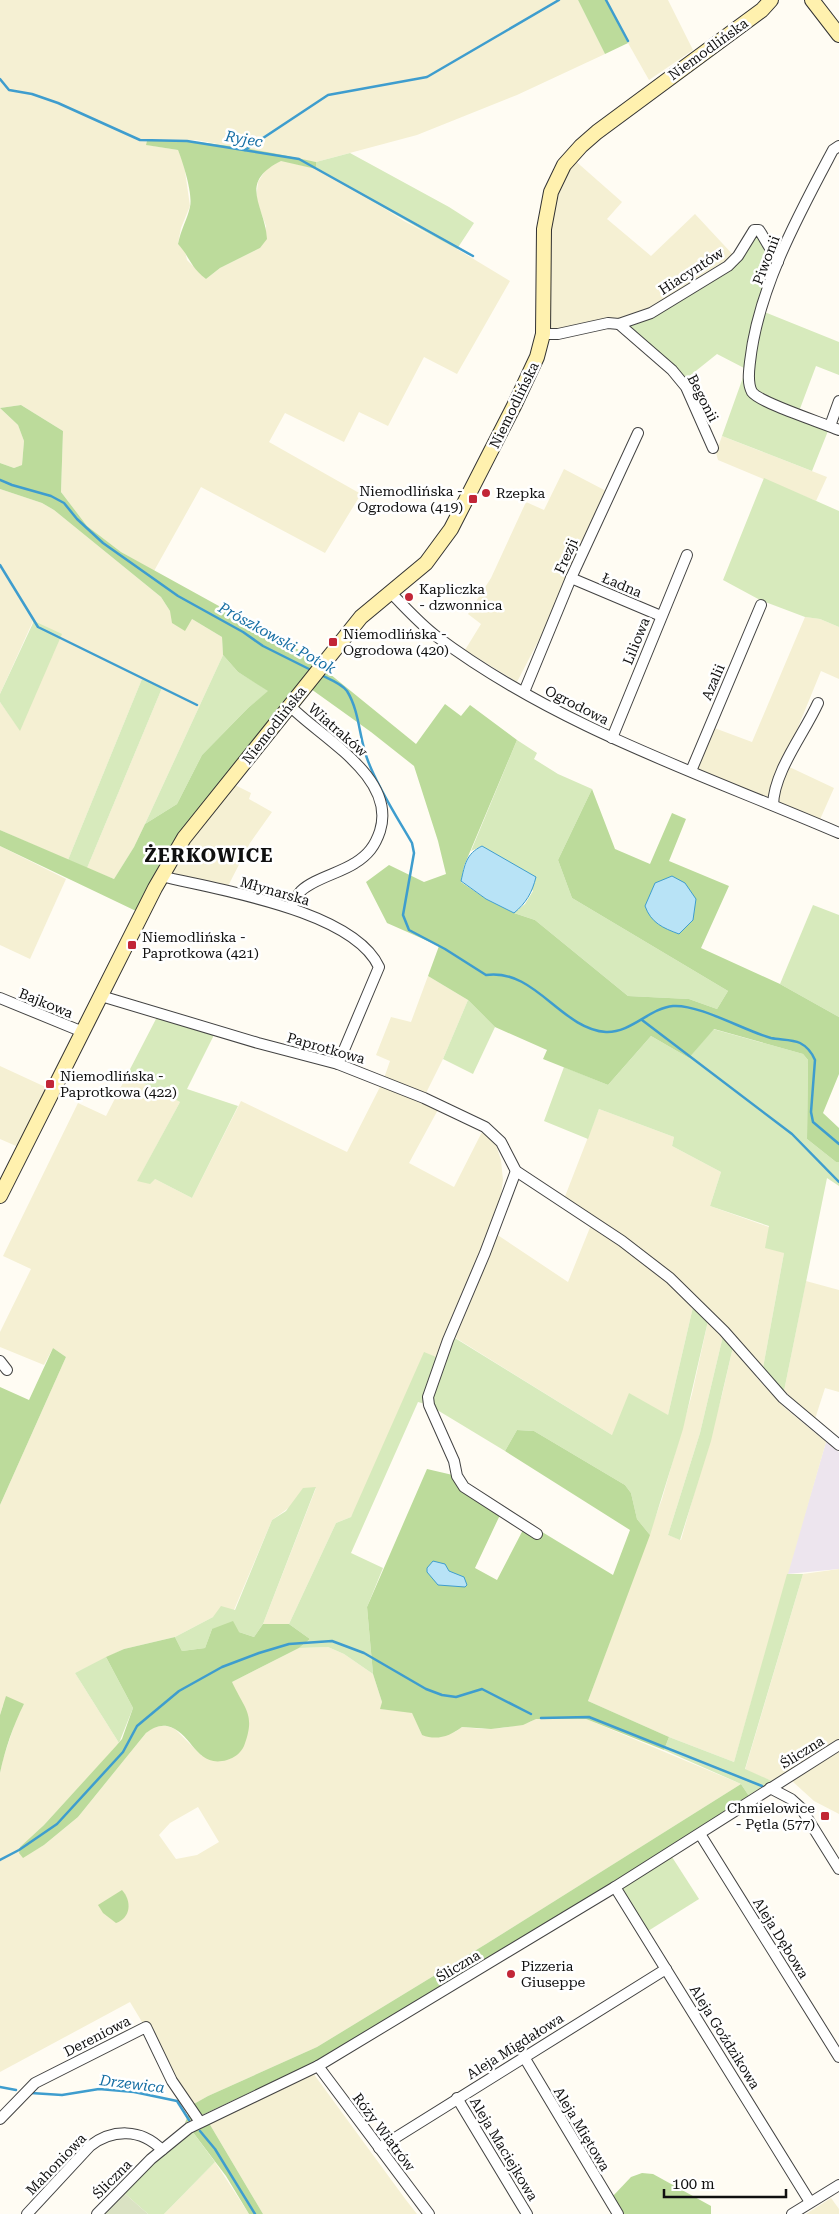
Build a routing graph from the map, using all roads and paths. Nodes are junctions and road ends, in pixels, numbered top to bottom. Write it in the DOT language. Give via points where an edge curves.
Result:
graph roads {
  1 [pos="783,0"];
  2 [pos="815,1"];
  3 [pos="767,5"];
  4 [pos="839,35"];
  5 [pos="839,146"];
  6 [pos="778,262"];
  7 [pos="620,324"];
  8 [pos="543,334"];
  9 [pos="839,401"];
  10 [pos="834,428"];
  11 [pos="638,433"];
  12 [pos="713,448"];
  13 [pos="687,555"];
  14 [pos="571,578"];
  15 [pos="390,592"];
  16 [pos="761,605"];
  17 [pos="662,616"];
  18 [pos="524,692"];
  19 [pos="818,704"];
  20 [pos="290,706"];
  21 [pos="612,738"];
  22 [pos="691,771"];
  23 [pos="773,805"];
  24 [pos="839,833"];
  25 [pos="161,876"];
  26 [pos="291,907"];
  27 [pos="101,996"];
  28 [pos="0,998"];
  29 [pos="83,1032"];
  30 [pos="338,1064"];
  31 [pos="516,1171"];
  32 [pos="0,1196"];
  33 [pos="0,1361"];
  34 [pos="7,1370"];
  35 [pos="839,1445"];
  36 [pos="537,1534"];
  37 [pos="839,1745"];
  38 [pos="770,1788"];
  39 [pos="700,1834"];
  40 [pos="839,1869"];
  41 [pos="615,1887"];
  42 [pos="666,1969"];
  43 [pos="524,2057"];
  44 [pos="839,2057"];
  45 [pos="318,2066"];
  46 [pos="457,2098"];
  47 [pos="0,2119"];
  48 [pos="200,2122"];
  49 [pos="379,2148"];
  50 [pos="162,2150"];
  51 [pos="839,2185"];
  52 [pos="810,2202"];
  53 [pos="27,2214"];
  54 [pos="97,2214"];
  55 [pos="429,2214"];
  56 [pos="527,2214"];
  57 [pos="618,2214"];
  58 [pos="792,2214"];
  1 -- 3 [label="main road, Niemodlińska"];
  2 -- 4 [label="main road"];
  3 -- 8 [label="main road, Niemodlińska" via="597,132 564,165 551,192 545,216"];
  5 -- 6 [label="street, Piwonii" via="799,215"];
  6 -- 7 [label="street, Hiacyntów" via="759,230 754,230 728,266 651,313"];
  6 -- 10 [label="street, Piwonii" via="752,341 748,376 750,388 754,394"];
  7 -- 8 [label="street" via="608,323 558,334"];
  7 -- 12 [label="street, Begonii" via="672,370 686,387"];
  8 -- 15 [label="main road, Niemodlińska" via="530,373 451,530 426,563"];
  9 -- 10 [label="street"];
  11 -- 14 [label="street, Frezji"];
  13 -- 17 [label="street, Liliowa"];
  14 -- 17 [label="street, Ładna"];
  14 -- 18 [label="street, Frezji"];
  15 -- 18 [label="street, Ogrodowa" via="434,635"];
  15 -- 20 [label="main road, Niemodlińska" via="361,617"];
  16 -- 22 [label="street, Azalii"];
  17 -- 21 [label="street, Liliowa"];
  18 -- 21 [label="street, Ogrodowa"];
  19 -- 23 [label="street" via="778,778"];
  20 -- 25 [label="main road, Niemodlińska" via="184,838"];
  20 -- 26 [label="street, Wiatraków" via="361,768 373,784 382,810 382,825 369,852 301,891"];
  21 -- 22 [label="street, Ogrodowa"];
  22 -- 23 [label="street, Ogrodowa"];
  23 -- 24 [label="street, Ogrodowa"];
  25 -- 26 [label="street, Młynarska"];
  25 -- 27 [label="main road, Niemodlińska"];
  26 -- 30 [label="street, Młynarska" via="354,937 379,967"];
  27 -- 29 [label="main road, Niemodlińska"];
  27 -- 30 [label="street, Paprotkowa"];
  28 -- 29 [label="street, Bajkowa"];
  29 -- 32 [label="main road, Niemodlińska"];
  30 -- 31 [label="street, Paprotkowa" via="415,1094 484,1127 501,1142"];
  31 -- 35 [label="street, Paprotkowa" via="670,1278 724,1331 783,1398"];
  31 -- 36 [label="street" via="428,1397 461,1483"];
  33 -- 34 [label="street"];
  37 -- 38 [label="street, Śliczna"];
  38 -- 39 [label="street, Śliczna"];
  38 -- 40 [label="street" via="801,1808"];
  39 -- 41 [label="street, Śliczna"];
  39 -- 44 [label="street, Aleja Dębowa"];
  41 -- 42 [label="street, Aleja Goździkowa"];
  41 -- 45 [label="street, Śliczna"];
  42 -- 43 [label="street, Aleja Migdałowa"];
  42 -- 52 [label="street, Aleja Goździkowa"];
  43 -- 46 [label="street, Aleja Migdałowa"];
  43 -- 57 [label="street, Aleja Miętowa"];
  45 -- 48 [label="street, Śliczna"];
  45 -- 49 [label="street, Róży Wiatrów"];
  46 -- 49 [label="street, Aleja Migdałowa"];
  46 -- 56 [label="street, Aleja Maciejkowa"];
  47 -- 48 [label="street, Dereniowa" via="35,2083 146,2027 172,2080"];
  48 -- 50 [label="street, Śliczna"];
  49 -- 55 [label="street, Róży Wiatrów"];
  50 -- 53 [label="street, Mahoniowa" via="151,2141 134,2135 122,2133 101,2138"];
  50 -- 54 [label="street, Śliczna"];
  51 -- 52 [label="street"];
  52 -- 58 [label="street"];
}
